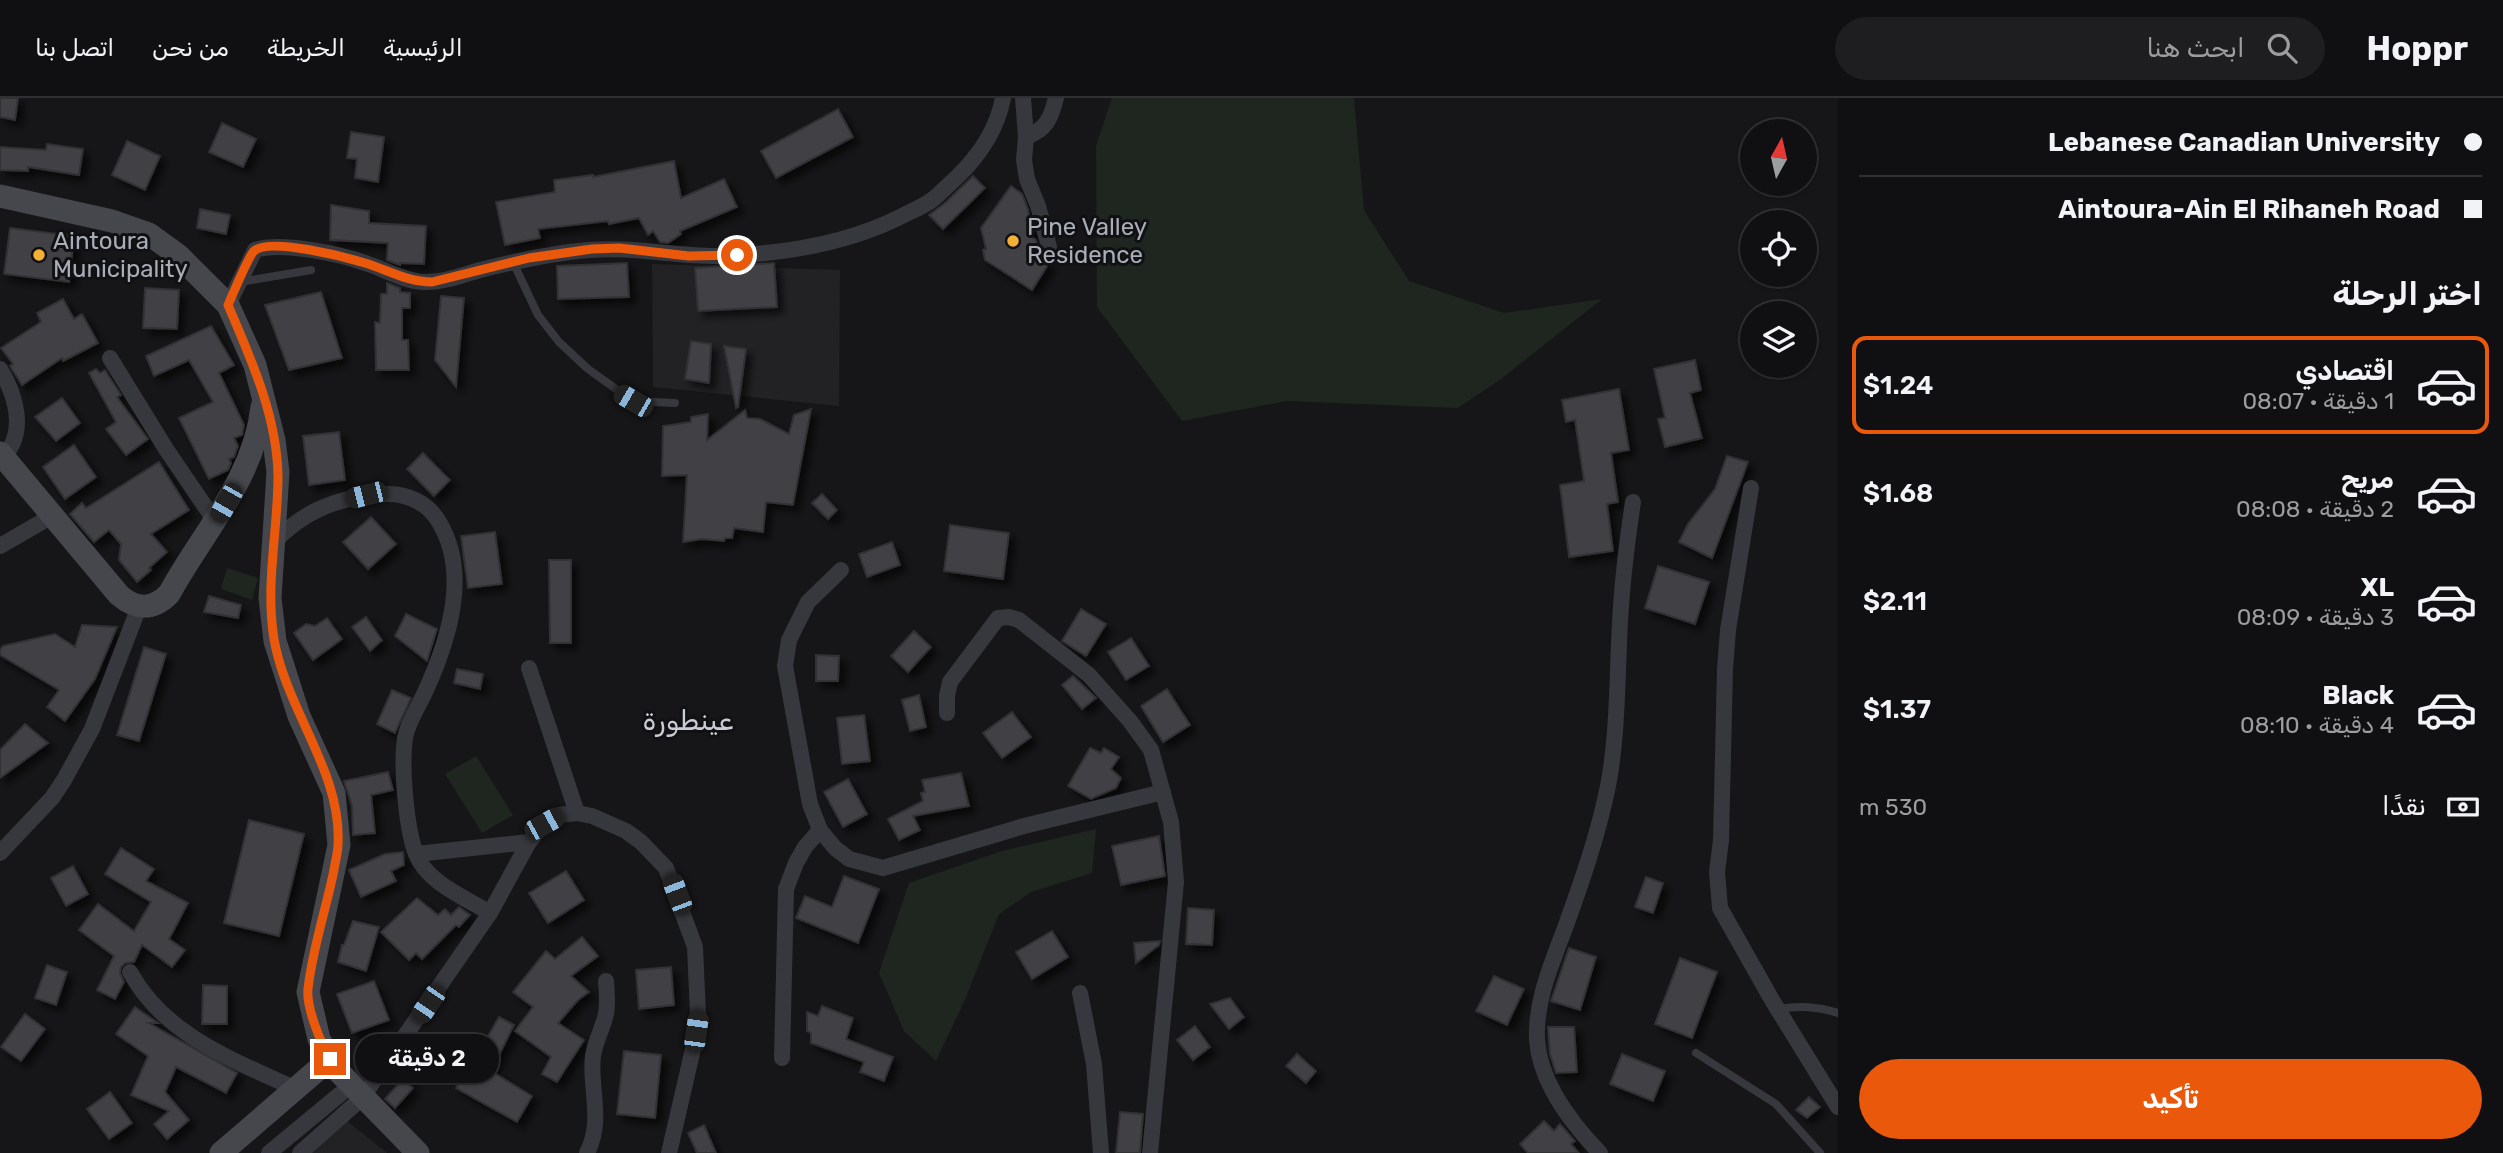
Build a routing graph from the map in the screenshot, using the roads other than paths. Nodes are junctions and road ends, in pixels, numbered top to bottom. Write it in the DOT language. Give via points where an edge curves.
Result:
graph roads {
  1 [pos="1003,98"];
  2 [pos="1023,98"];
  3 [pos="1056,98"];
  4 [pos="1026,137"];
  5 [pos="0,196"];
  6 [pos="1049,247"];
  7 [pos="513,262"];
  8 [pos="311,270"];
  9 [pos="240,282"];
  10 [pos="228,305"];
  11 [pos="110,358"];
  12 [pos="0,369"];
  13 [pos="264,397"];
  14 [pos="675,403"];
  15 [pos="1,455"];
  16 [pos="1751,488"];
  17 [pos="1633,502"];
  18 [pos="52,516"];
  19 [pos="215,521"];
  20 [pos="272,544"];
  21 [pos="0,546"];
  22 [pos="841,570"];
  23 [pos="139,607"];
  24 [pos="529,668"];
  25 [pos="947,713"];
  26 [pos="1163,792"];
  27 [pos="577,813"];
  28 [pos="820,830"];
  29 [pos="529,842"];
  30 [pos="0,853"];
  31 [pos="416,853"];
  32 [pos="490,913"];
  33 [pos="130,972"];
  34 [pos="606,981"];
  35 [pos="1080,993"];
  36 [pos="1777,1009"];
  37 [pos="1838,1013"];
  38 [pos="1696,1053"];
  39 [pos="782,1058"];
  40 [pos="330,1059"];
  41 [pos="296,1089"];
  42 [pos="356,1092"];
  43 [pos="1838,1107"];
  44 [pos="221,1153"];
  45 [pos="269,1153"];
  46 [pos="300,1153"];
  47 [pos="418,1153"];
  48 [pos="587,1153"];
  49 [pos="669,1153"];
  50 [pos="1101,1153"];
  51 [pos="1150,1153"];
  52 [pos="1601,1153"];
  53 [pos="1820,1153"];
  1 -- 7 [label="street" via="996,125 966,169 931,201 880,227 841,240 755,254 689,256 619,248"];
  2 -- 4 [label="street"];
  3 -- 4 [label="street" via="1048,123"];
  4 -- 6 [label="street" via="1027,179"];
  5 -- 10 [label="main road" via="112,220 149,234 178,255"];
  7 -- 9 [label="street" via="420,282 367,263 267,246 255,250"];
  7 -- 14 [label="lane" via="538,315 588,369 633,401"];
  8 -- 9 [label="lane"];
  9 -- 10 [label="street"];
  10 -- 13 [label="main road"];
  11 -- 19 [label="street"];
  12 -- 15 [label="street" via="10,384 17,413 13,447"];
  13 -- 19 [label="main road" via="247,464"];
  13 -- 20 [label="main road" via="278,472"];
  15 -- 18 [label="main road"];
  16 -- 36 [label="street" via="1728,630 1717,872 1720,908"];
  17 -- 52 [label="street" via="1623,568 1609,782 1596,841 1542,995 1537,1038 1546,1077 1578,1129"];
  18 -- 21 [label="street"];
  18 -- 23 [label="main road" via="119,595"];
  19 -- 23 [label="main road" via="169,594 150,607"];
  20 -- 31 [label="street" via="305,515 366,495 412,498 437,518 446,535 454,557 449,623 431,678 407,727 404,750"];
  20 -- 40 [label="main road" via="270,598 275,641 299,716 334,793 338,845 308,992 319,1039"];
  22 -- 28 [label="street" via="808,602 789,640 785,666 810,804"];
  23 -- 30 [label="street" via="92,729 64,780"];
  24 -- 27 [label="street"];
  25 -- 26 [label="street" via="950,682 998,618 1019,620 1089,675 1130,721 1151,750"];
  26 -- 28 [label="street" via="1024,826 883,868 849,859"];
  26 -- 51 [label="street" via="1175,843 1176,882"];
  27 -- 29 [label="street" via="559,815 544,824"];
  27 -- 49 [label="street" via="626,831 666,868 695,947 698,1014"];
  28 -- 39 [label="street" via="805,847 786,889"];
  29 -- 31 [label="street"];
  29 -- 32 [label="street"];
  31 -- 32 [label="street" via="441,884"];
  32 -- 42 [label="street"];
  33 -- 41 [label="street" via="139,989 174,1026"];
  34 -- 48 [label="street" via="606,1016 592,1059 597,1104"];
  35 -- 50 [label="street" via="1094,1064"];
  36 -- 37 [label="lane" via="1802,1006"];
  36 -- 43 [label="street"];
  38 -- 53 [label="lane" via="1776,1104"];
  40 -- 41 [label="main road"];
  40 -- 42 [label="main road"];
  41 -- 44 [label="main road"];
  42 -- 45 [label="street"];
  42 -- 46 [label="street"];
  42 -- 47 [label="main road"];
}
